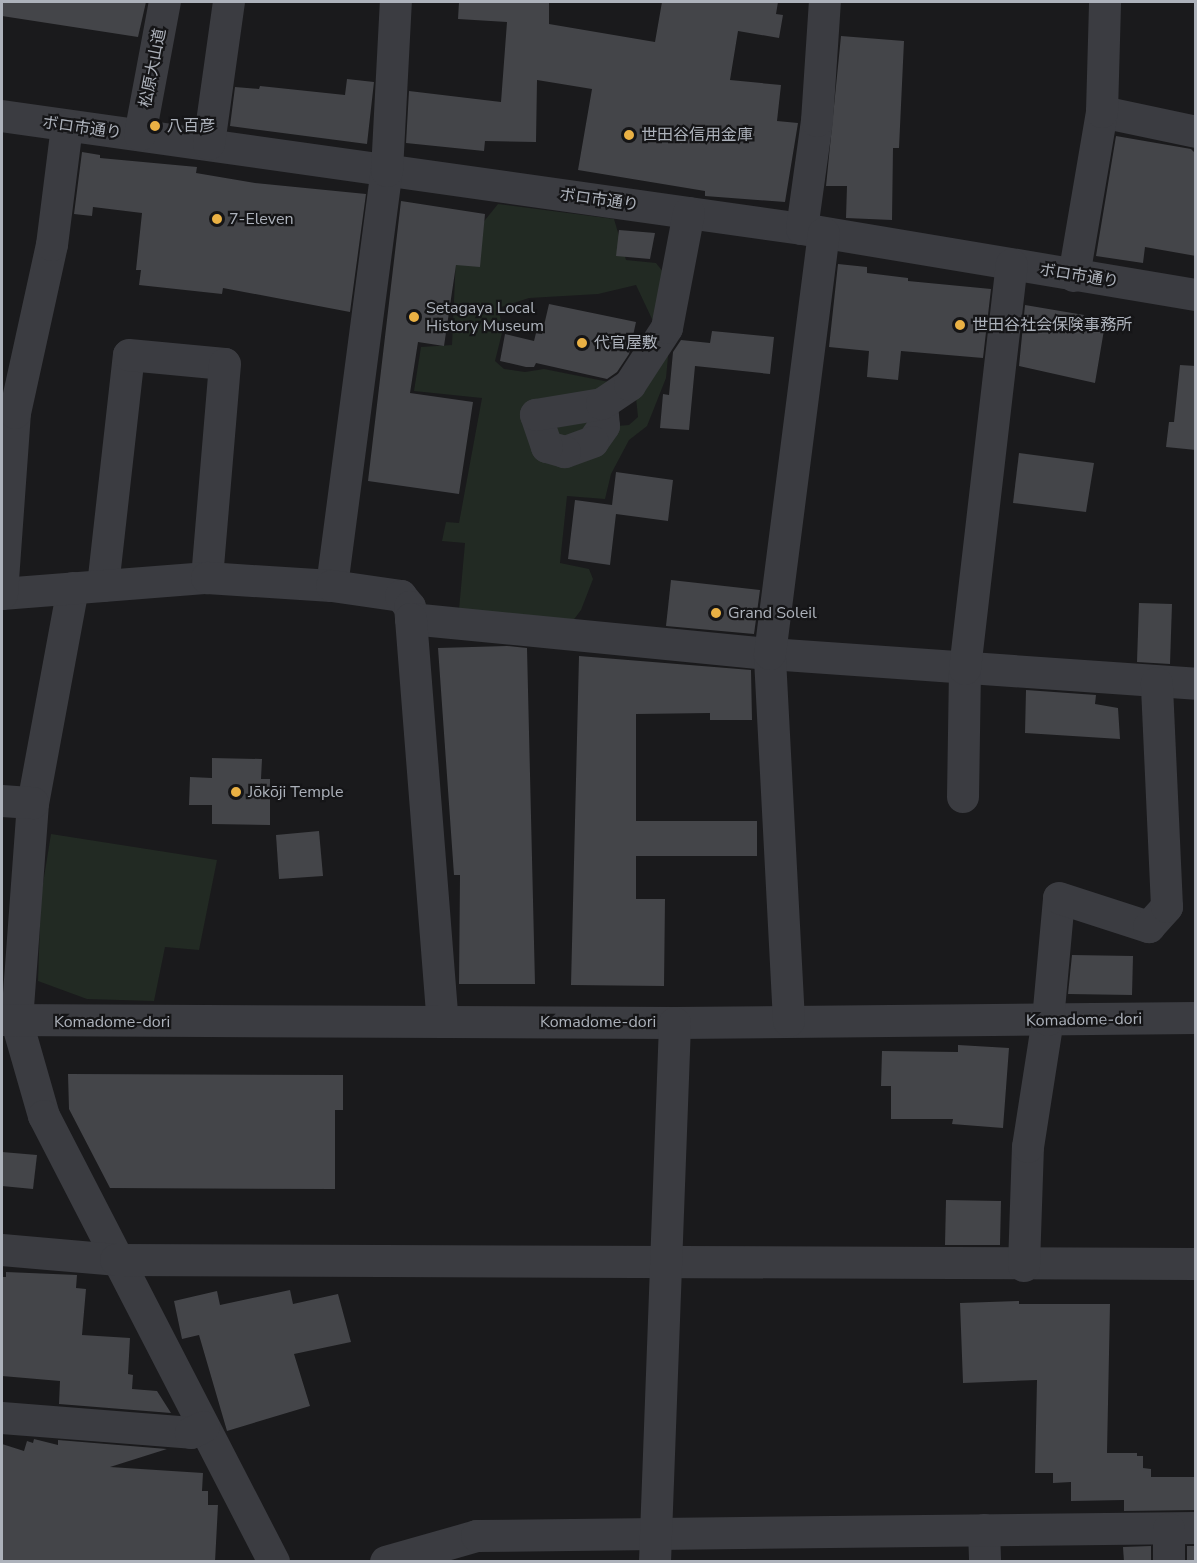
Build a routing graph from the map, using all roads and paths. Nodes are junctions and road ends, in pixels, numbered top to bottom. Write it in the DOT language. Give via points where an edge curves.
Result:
graph roads {
  1 [pos="165,2"];
  2 [pos="229,2"];
  3 [pos="396,2"];
  4 [pos="825,2"];
  5 [pos="1105,2"];
  6 [pos="1102,112"];
  7 [pos="2,116"];
  8 [pos="67,126"];
  9 [pos="1196,132"];
  10 [pos="140,135"];
  11 [pos="209,144"];
  12 [pos="387,171"];
  13 [pos="689,213"];
  14 [pos="813,231"];
  15 [pos="1012,265"];
  16 [pos="1074,276"];
  17 [pos="1196,295"];
  18 [pos="602,404"];
  19 [pos="207,578"];
  20 [pos="332,586"];
  21 [pos="88,587"];
  22 [pos="2,594"];
  23 [pos="411,619"];
  24 [pos="770,654"];
  25 [pos="965,669"];
  26 [pos="1158,683"];
  27 [pos="1196,684"];
  28 [pos="963,797"];
  29 [pos="2,801"];
  30 [pos="33,803"];
  31 [pos="1196,1018"];
  32 [pos="1048,1020"];
  33 [pos="9,1021"];
  34 [pos="789,1021"];
  35 [pos="443,1022"];
  36 [pos="675,1023"];
  37 [pos="2,1250"];
  38 [pos="116,1260"];
  39 [pos="666,1263"];
  40 [pos="1196,1264"];
  41 [pos="1024,1266"];
  42 [pos="2,1418"];
  43 [pos="204,1427"];
  44 [pos="1182,1528"];
  45 [pos="984,1530"];
  46 [pos="655,1547"];
  47 [pos="274,1562"];
  48 [pos="386,1562"];
  49 [pos="985,1562"];
  50 [pos="1169,1562"];
  1 -- 10 [label="street, 松原大山道"];
  2 -- 11 [label="street"];
  3 -- 12 [label="street"];
  4 -- 14 [label="street"];
  5 -- 6 [label="street"];
  6 -- 9 [label="street"];
  6 -- 16 [label="street"];
  7 -- 8 [label="street, ボロ市通り"];
  8 -- 10 [label="street, ボロ市通り"];
  8 -- 22 [label="street" via="52,245 15,413"];
  10 -- 11 [label="street, ボロ市通り"];
  11 -- 12 [label="street, ボロ市通り"];
  12 -- 13 [label="street, ボロ市通り"];
  12 -- 20 [label="street"];
  13 -- 14 [label="street, ボロ市通り"];
  13 -- 18 [label="street" via="667,328 630,386"];
  14 -- 15 [label="street, ボロ市通り"];
  14 -- 24 [label="street"];
  15 -- 16 [label="street, ボロ市通り"];
  15 -- 25 [label="street"];
  16 -- 17 [label="street, ボロ市通り"];
  19 -- 20 [label="street"];
  19 -- 21 [label="street"];
  19 -- 21 [label="street" via="225,364 129,355"];
  20 -- 23 [label="street" via="401,596 410,607"];
  21 -- 22 [label="street"];
  21 -- 30 [label="street"];
  23 -- 24 [label="street"];
  23 -- 35 [label="street"];
  24 -- 25 [label="street"];
  24 -- 34 [label="street"];
  25 -- 26 [label="street"];
  25 -- 28 [label="street"];
  26 -- 27 [label="street"];
  26 -- 32 [label="street" via="1167,907 1149,927 1059,898"];
  29 -- 30 [label="street"];
  30 -- 33 [label="street"];
  31 -- 32 [label="street, Komadome-dori"];
  32 -- 34 [label="street, Komadome-dori"];
  32 -- 41 [label="street" via="1028,1147"];
  33 -- 35 [label="street, Komadome-dori"];
  33 -- 38 [label="street" via="44,1116"];
  34 -- 36 [label="street, Komadome-dori"];
  35 -- 36 [label="street, Komadome-dori"];
  36 -- 39 [label="street"];
  37 -- 38 [label="street"];
  38 -- 39 [label="street"];
  38 -- 43 [label="street"];
  39 -- 41 [label="street"];
  39 -- 46 [label="street"];
  40 -- 41 [label="street"];
  42 -- 43 [label="street" via="191,1433"];
  43 -- 47 [label="street"];
  44 -- 45 [label="street"];
  44 -- 50 [label="street"];
  45 -- 46 [label="street"];
  45 -- 49 [label="street"];
  46 -- 48 [label="street" via="477,1536"];
}
